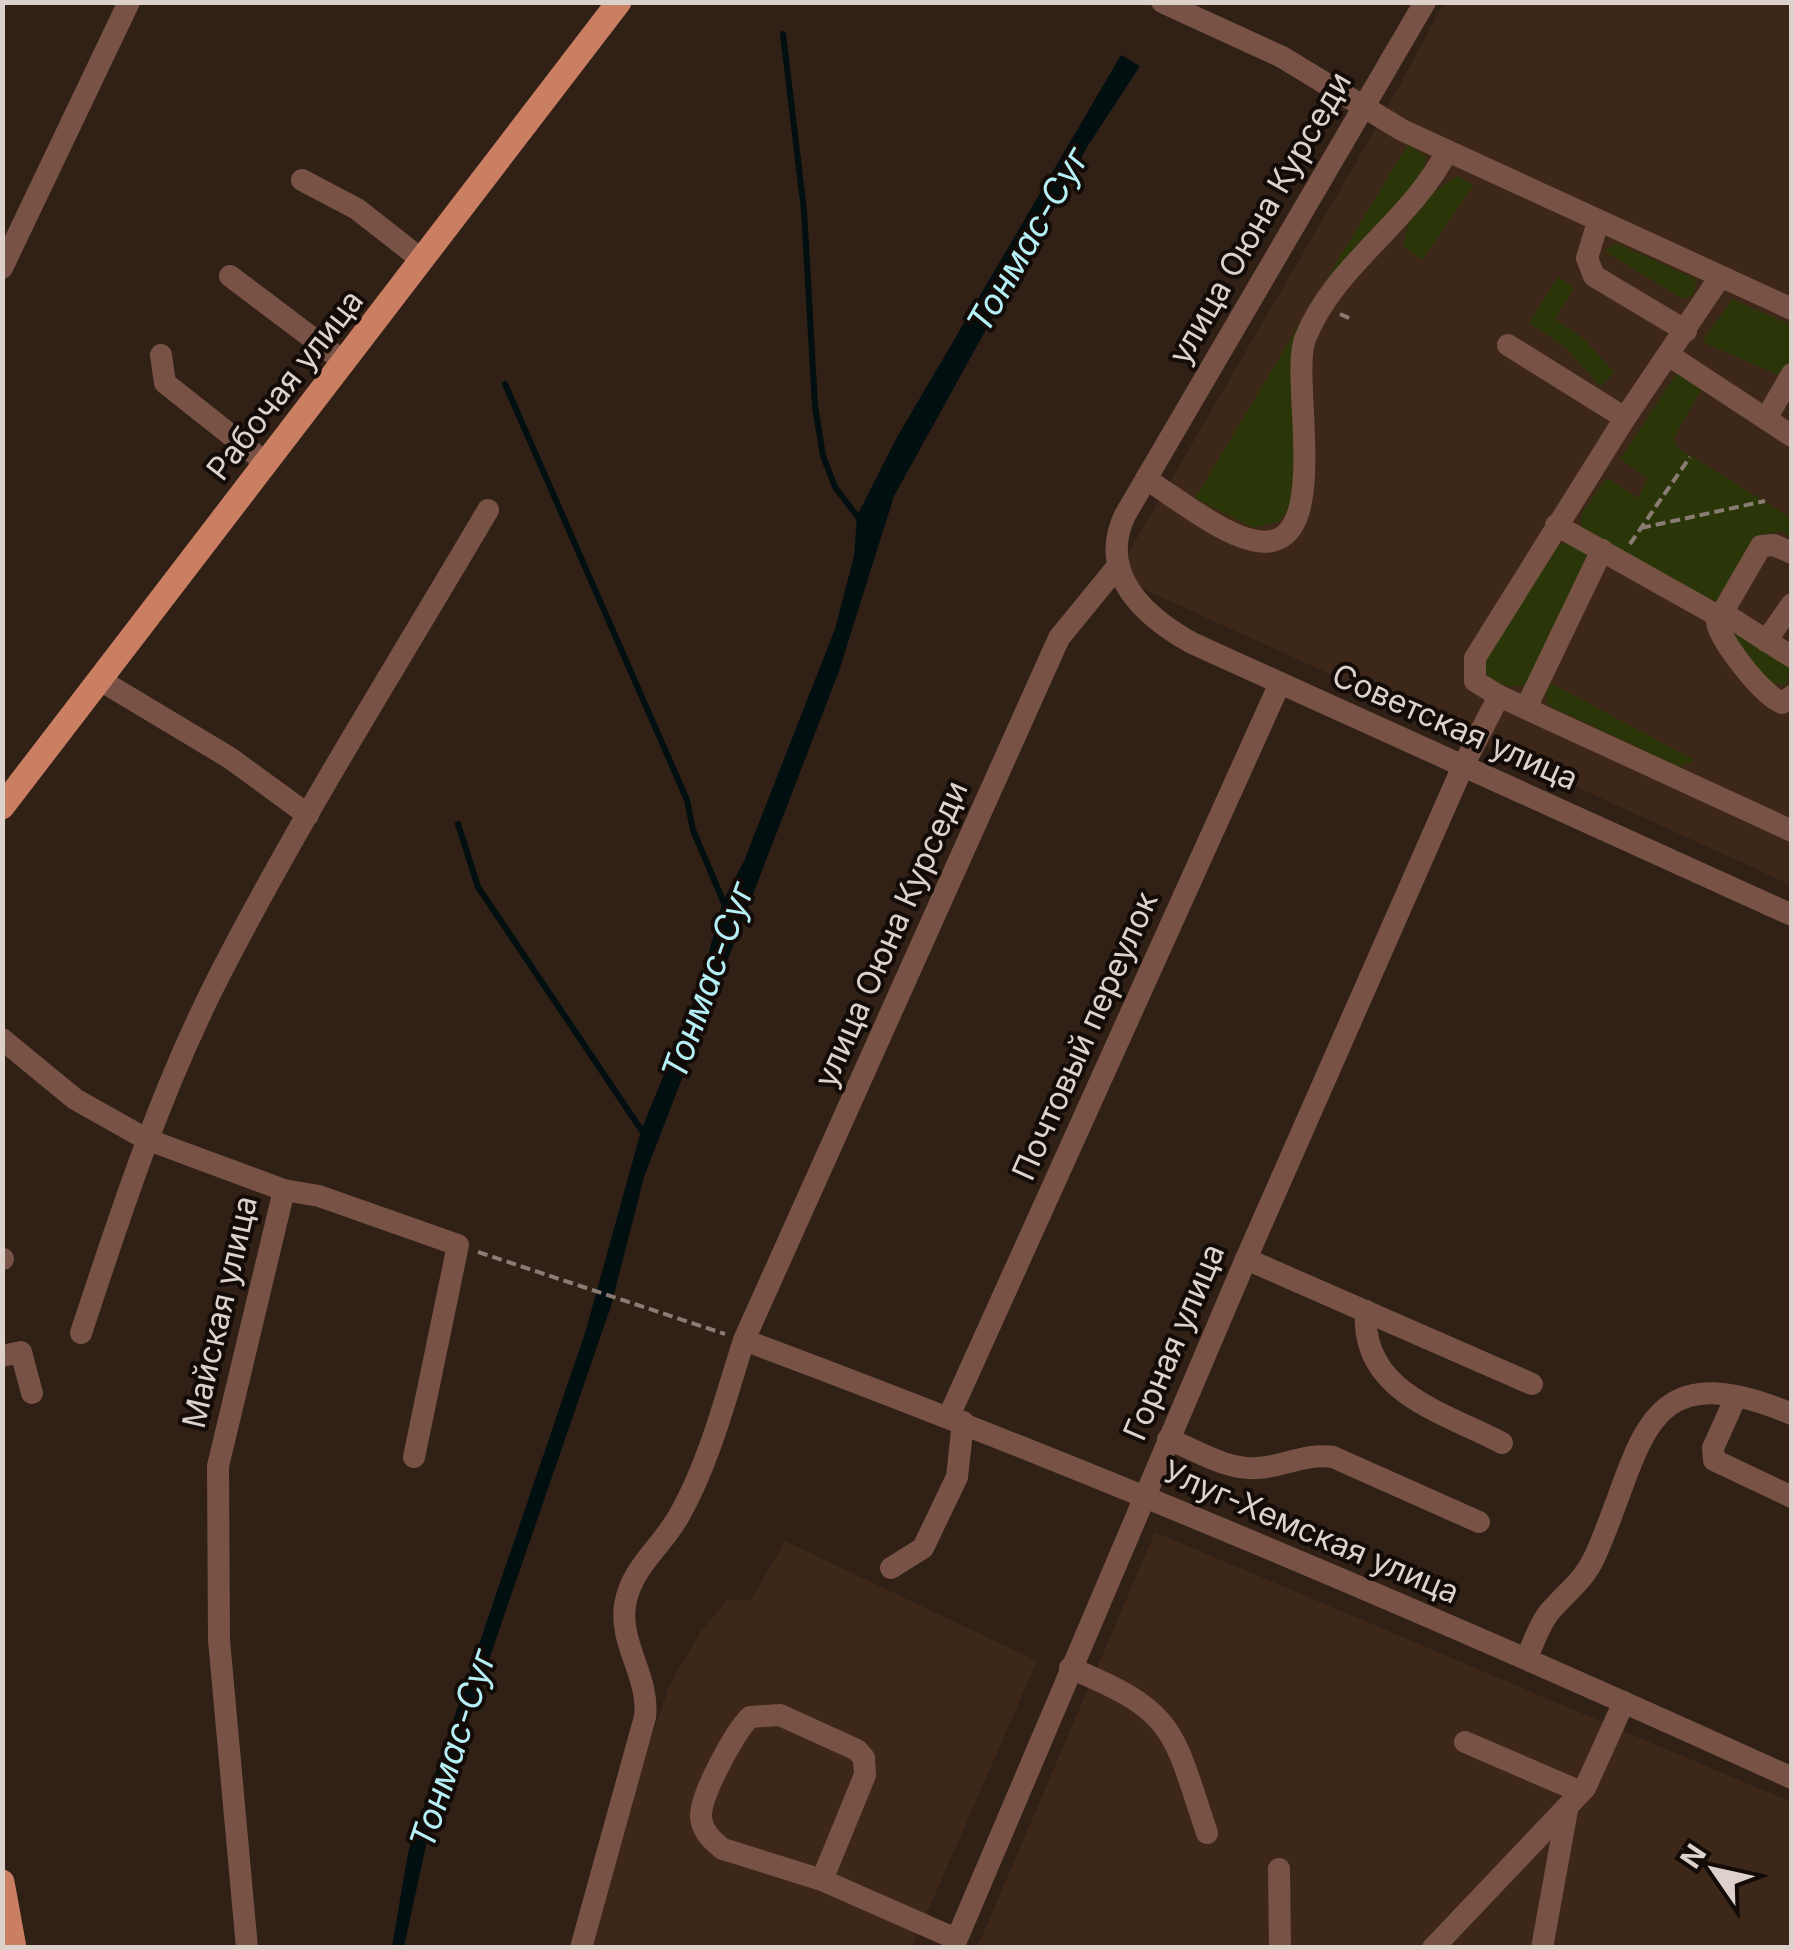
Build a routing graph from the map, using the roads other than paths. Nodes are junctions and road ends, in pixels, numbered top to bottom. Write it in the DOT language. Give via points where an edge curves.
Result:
graph roads {
  1 [pos="129,2"];
  2 [pos="619,2"];
  3 [pos="1162,2"];
  4 [pos="1425,2"];
  5 [pos="1362,106"];
  6 [pos="1447,151"];
  7 [pos="302,180"];
  8 [pos="1598,222"];
  9 [pos="422,260"];
  10 [pos="2,268"];
  11 [pos="230,276"];
  12 [pos="1718,280"];
  13 [pos="1792,310"];
  14 [pos="1686,331"];
  15 [pos="1508,345"];
  16 [pos="161,356"];
  17 [pos="1670,356"];
  18 [pos="344,362"];
  19 [pos="1792,374"];
  20 [pos="1625,418"];
  21 [pos="1766,419"];
  22 [pos="1792,436"];
  23 [pos="266,463"];
  24 [pos="1146,479"];
  25 [pos="488,510"];
  26 [pos="1556,526"];
  27 [pos="1612,552"];
  28 [pos="1792,553"];
  29 [pos="1117,567"];
  30 [pos="1792,604"];
  31 [pos="1718,616"];
  32 [pos="1766,641"];
  33 [pos="1792,658"];
  34 [pos="100,680"];
  35 [pos="1280,683"];
  36 [pos="1498,696"];
  37 [pos="1792,696"];
  38 [pos="1526,708"];
  39 [pos="1463,766"];
  40 [pos="2,808"];
  41 [pos="308,815"];
  42 [pos="1792,831"];
  43 [pos="1792,914"];
  44 [pos="2,1039"];
  45 [pos="146,1139"];
  46 [pos="284,1190"];
  47 [pos="1246,1259"];
  48 [pos="1366,1311"];
  49 [pos="81,1333"];
  50 [pos="744,1340"];
  51 [pos="2,1356"];
  52 [pos="1532,1384"];
  53 [pos="32,1393"];
  54 [pos="1736,1397"];
  55 [pos="1792,1414"];
  56 [pos="956,1419"];
  57 [pos="1168,1438"];
  58 [pos="1502,1444"];
  59 [pos="414,1457"];
  60 [pos="1792,1497"];
  61 [pos="1143,1498"];
  62 [pos="1479,1522"];
  63 [pos="891,1568"];
  64 [pos="1527,1657"];
  65 [pos="1070,1668"];
  66 [pos="1624,1702"];
  67 [pos="1465,1742"];
  68 [pos="1792,1778"];
  69 [pos="1574,1799"];
  70 [pos="1207,1833"];
  71 [pos="1279,1869"];
  72 [pos="822,1880"];
  73 [pos="2,1882"];
  74 [pos="954,1943"];
  75 [pos="14,1948"];
  76 [pos="247,1948"];
  77 [pos="581,1948"];
  78 [pos="1280,1948"];
  79 [pos="1433,1948"];
  80 [pos="1542,1948"];
  1 -- 10 [label="street"];
  2 -- 9 [label="main road, Рабочая улица"];
  3 -- 5 [label="street" via="1282,58"];
  4 -- 5 [label="street, улица Оюна Курседи"];
  5 -- 6 [label="street"];
  5 -- 24 [label="street, улица Оюна Курседи"];
  6 -- 8 [label="street"];
  6 -- 24 [label="street" via="1428,188 1341,280 1305,338 1299,366 1305,493 1298,521 1276,538 1251,540"];
  7 -- 9 [label="street" via="357,209"];
  8 -- 12 [label="street"];
  8 -- 14 [label="street" via="1587,258 1594,276"];
  9 -- 18 [label="main road, Рабочая улица"];
  11 -- 18 [label="street"];
  12 -- 13 [label="street"];
  12 -- 14 [label="street"];
  14 -- 17 [label="street"];
  15 -- 20 [label="street"];
  16 -- 23 [label="street" via="165,383"];
  17 -- 20 [label="street"];
  17 -- 21 [label="street"];
  18 -- 23 [label="main road, Рабочая улица"];
  19 -- 21 [label="street"];
  20 -- 26 [label="street"];
  21 -- 22 [label="street"];
  23 -- 34 [label="main road, Рабочая улица"];
  24 -- 29 [label="street, улица Оюна Курседи" via="1118,529"];
  25 -- 41 [label="street"];
  26 -- 27 [label="street"];
  26 -- 36 [label="street" via="1475,658 1474,682"];
  27 -- 31 [label="street"];
  27 -- 38 [label="street"];
  28 -- 31 [label="street" via="1760,546"];
  29 -- 35 [label="street, Советская улица" via="1141,607 1161,624"];
  29 -- 50 [label="street, улица Оюна Курседи" via="1059,638"];
  30 -- 32 [label="street"];
  31 -- 32 [label="street"];
  31 -- 37 [label="street" via="1719,632 1770,698 1782,703"];
  32 -- 33 [label="street"];
  34 -- 40 [label="main road, Рабочая улица"];
  34 -- 41 [label="street" via="230,758"];
  35 -- 39 [label="street, Советская улица"];
  35 -- 56 [label="street, Почтовый переулок"];
  36 -- 38 [label="street"];
  36 -- 39 [label="street, Горная улица"];
  38 -- 42 [label="street"];
  39 -- 43 [label="street, Советская улица"];
  39 -- 47 [label="street, Горная улица"];
  41 -- 45 [label="street" via="217,980"];
  44 -- 45 [label="street, Майская улица" via="75,1099"];
  45 -- 46 [label="street, Майская улица"];
  45 -- 49 [label="street"];
  46 -- 59 [label="street" via="319,1196 458,1246"];
  46 -- 76 [label="street, Майская улица" via="218,1466 220,1640"];
  47 -- 48 [label="street"];
  47 -- 57 [label="street, Горная улица"];
  48 -- 52 [label="street"];
  48 -- 58 [label="street" via="1364,1333 1384,1378"];
  50 -- 56 [label="street, Улуг-Хемская улица"];
  50 -- 77 [label="street, улица Оюна Курседи" via="706,1459 679,1517 634,1576 626,1602 624,1627 646,1696 645,1717"];
  51 -- 53 [label="street" via="21,1352"];
  54 -- 55 [label="street"];
  54 -- 60 [label="street" via="1714,1460"];
  54 -- 64 [label="street" via="1683,1395 1657,1413 1637,1443 1594,1560 1549,1612"];
  56 -- 61 [label="street, Улуг-Хемская улица"];
  56 -- 63 [label="street, Почтовый переулок" via="956,1477 923,1548"];
  57 -- 61 [label="street, Горная улица"];
  57 -- 62 [label="street" via="1235,1467 1260,1468 1312,1454 1333,1457"];
  61 -- 64 [label="street, Улуг-Хемская улица"];
  61 -- 65 [label="street, Горная улица"];
  64 -- 66 [label="street, Улуг-Хемская улица"];
  65 -- 70 [label="street" via="1121,1689 1162,1720 1178,1746"];
  65 -- 74 [label="street, Горная улица"];
  66 -- 68 [label="street, Улуг-Хемская улица"];
  66 -- 69 [label="street"];
  67 -- 69 [label="street"];
  69 -- 79 [label="street"];
  69 -- 80 [label="street"];
  71 -- 78 [label="street"];
  72 -- 72 [label="street" via="722,1850 706,1832 703,1804 750,1717 780,1715 864,1758 865,1776"];
  72 -- 74 [label="street"];
  73 -- 75 [label="main road"];
}
